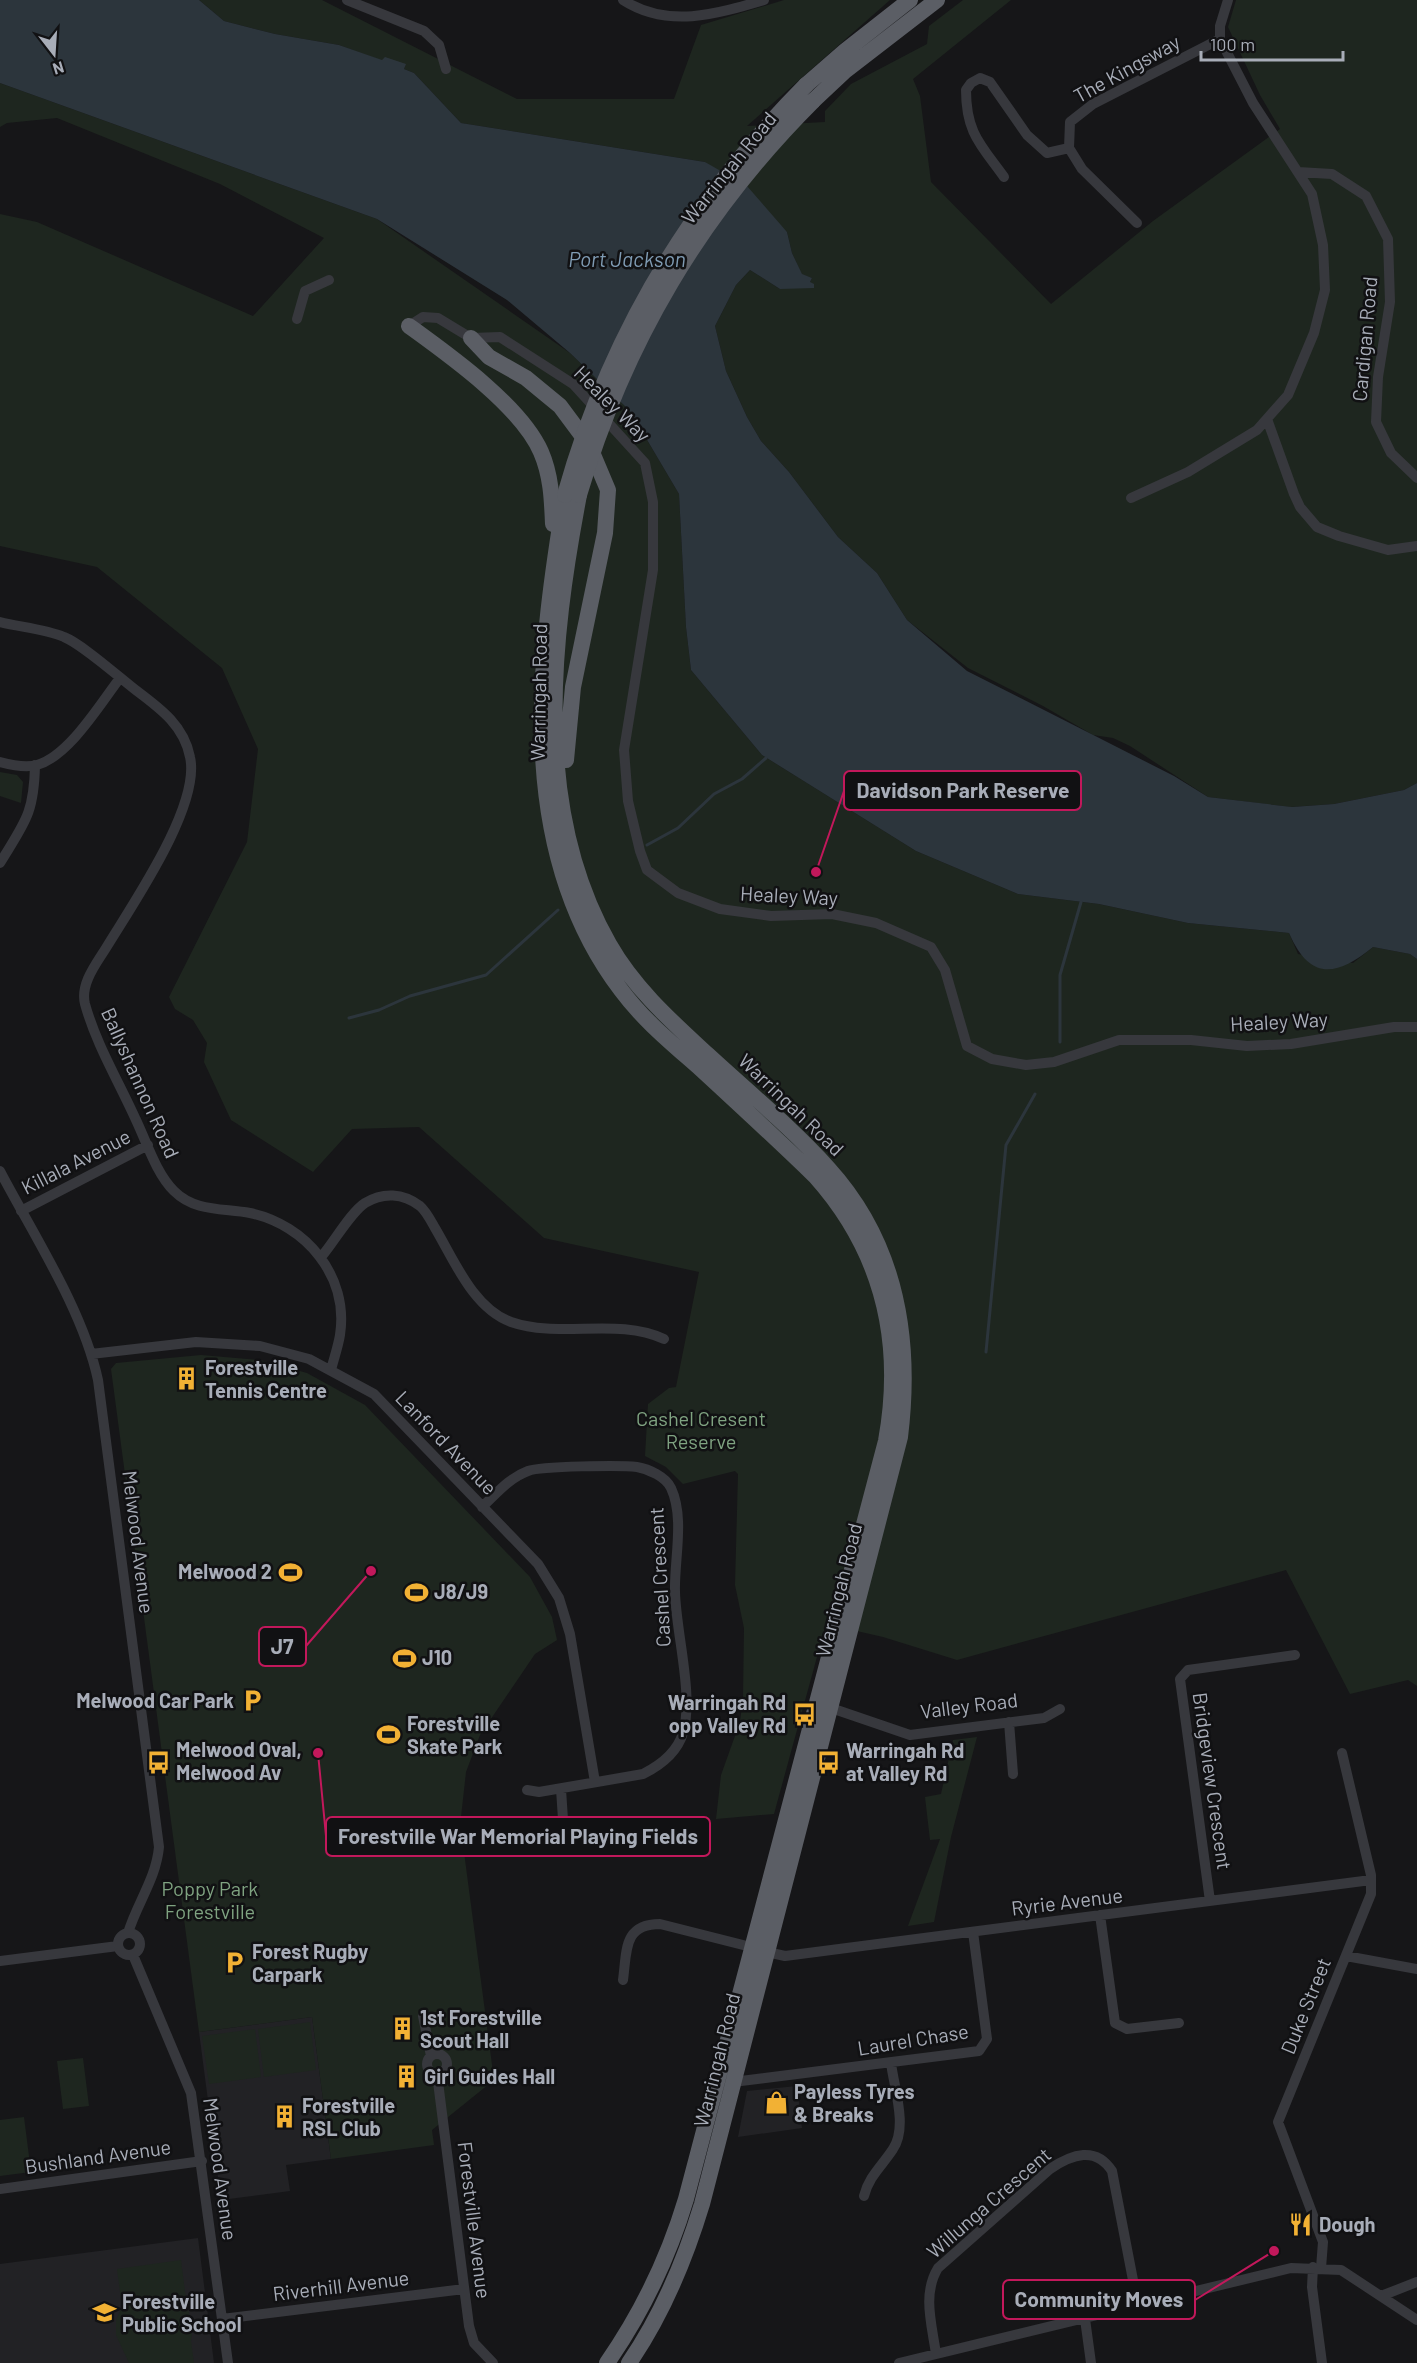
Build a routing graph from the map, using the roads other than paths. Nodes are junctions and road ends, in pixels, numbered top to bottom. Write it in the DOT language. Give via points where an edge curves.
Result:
graph roads {
  1 [pos="347,0"];
  2 [pos="623,0"];
  3 [pos="764,0"];
  4 [pos="937,0"];
  5 [pos="1228,0"];
  6 [pos="916,5"];
  7 [pos="1220,39"];
  8 [pos="446,69"];
  9 [pos="1069,148"];
  10 [pos="1298,172"];
  11 [pos="1004,177"];
  12 [pos="1137,223"];
  13 [pos="329,280"];
  14 [pos="297,319"];
  15 [pos="409,326"];
  16 [pos="471,338"];
  17 [pos="1267,419"];
  18 [pos="1417,478"];
  19 [pos="572,495"];
  20 [pos="1131,498"];
  21 [pos="1417,546"];
  22 [pos="554,564"];
  23 [pos="0,622"];
  24 [pos="120,678"];
  25 [pos="0,762"];
  26 [pos="35,765"];
  27 [pos="563,809"];
  28 [pos="0,863"];
  29 [pos="1417,1027"];
  30 [pos="148,1145"];
  31 [pos="0,1171"];
  32 [pos="21,1211"];
  33 [pos="322,1256"];
  34 [pos="664,1339"];
  35 [pos="91,1354"];
  36 [pos="331,1370"];
  37 [pos="482,1507"];
  38 [pos="1295,1654"];
  39 [pos="823,1705"];
  40 [pos="1060,1709"];
  41 [pos="1009,1722"];
  42 [pos="1342,1753"];
  43 [pos="1013,1774"];
  44 [pos="595,1782"];
  45 [pos="561,1789"];
  46 [pos="527,1790"];
  47 [pos="565,1850"];
  48 [pos="1371,1880"];
  49 [pos="1210,1901"];
  50 [pos="1100,1915"];
  51 [pos="973,1932"];
  52 [pos="128,1933"];
  53 [pos="118,1946"];
  54 [pos="759,1949"];
  55 [pos="133,1955"];
  56 [pos="1346,1956"];
  57 [pos="0,1961"];
  58 [pos="1417,1969"];
  59 [pos="623,1980"];
  60 [pos="423,2016"];
  61 [pos="1179,2023"];
  62 [pos="891,2063"];
  63 [pos="733,2082"];
  64 [pos="202,2161"];
  65 [pos="0,2189"];
  66 [pos="864,2196"];
  67 [pos="1317,2267"];
  68 [pos="1417,2282"];
  69 [pos="464,2289"];
  70 [pos="1381,2296"];
  71 [pos="1138,2306"];
  72 [pos="222,2319"];
  73 [pos="1085,2319"];
  74 [pos="1417,2320"];
  75 [pos="936,2354"];
  76 [pos="228,2363"];
  77 [pos="494,2363"];
  78 [pos="607,2363"];
  79 [pos="629,2363"];
  80 [pos="899,2363"];
  81 [pos="1091,2363"];
  82 [pos="1322,2363"];
  1 -- 8 [label="street" via="424,31 439,45"];
  2 -- 3 [label="street" via="638,9 681,18"];
  4 -- 6 [label="highway, Warringah Road"];
  5 -- 7 [label="street"];
  6 -- 19 [label="highway, Warringah Road, bridge" via="805,109 710,222 670,281 640,336"];
  7 -- 9 [label="street, The Kingsway" via="1093,104 1070,122"];
  7 -- 10 [label="street" via="1252,103"];
  9 -- 11 [label="street" via="1047,153 1026,135 990,82 981,78 966,90 969,122 972,133"];
  9 -- 12 [label="street" via="1082,169"];
  10 -- 17 [label="street" via="1312,194 1323,245 1325,290 1314,333 1288,395"];
  10 -- 18 [label="street, Cardigan Road" via="1332,174 1366,196 1388,239 1390,302 1378,376 1376,422 1391,453"];
  13 -- 14 [label="street" via="305,291"];
  15 -- 16 [label="street" via="423,316 438,318"];
  15 -- 22 [label="highway" via="505,404 531,434 541,451 552,497"];
  16 -- 27 [label="highway" via="489,357 526,378 560,406 589,445 608,490 605,533 573,687"];
  16 -- 29 [label="street, Healey Way" via="500,336 573,384 645,463 653,502 653,570 624,750 628,801 647,870 678,893 720,909 771,916 832,914 876,923 931,947 945,970 967,1046 992,1059 1026,1065 1054,1062 1119,1040 1191,1040 1247,1046 1292,1044 1394,1027"];
  17 -- 20 [label="street" via="1257,430 1188,472"];
  17 -- 21 [label="street" via="1297,501 1317,527 1388,550"];
  19 -- 22 [label="highway, Warringah Road"];
  19 -- 27 [label="highway, Warringah Road" via="557,654 555,721"];
  22 -- 39 [label="highway, Warringah Road" via="546,634 542,758 552,831 562,875 579,921 621,990 646,1020 768,1131 837,1201 870,1259 883,1297 893,1387 889,1423"];
  23 -- 24 [label="street, Ballyshannon Road" via="66,637"];
  24 -- 26 [label="street" via="64,749"];
  24 -- 30 [label="street, Ballyshannon Road" via="165,713 180,731 190,757 191,784 182,812 134,905 88,977 84,1000"];
  25 -- 26 [label="street"];
  26 -- 28 [label="street" via="30,814"];
  27 -- 39 [label="highway, Warringah Road" via="577,872 589,903 609,944 632,978 659,1010 830,1169 873,1234 896,1299 906,1372 900,1437"];
  30 -- 32 [label="street, Killala Avenue"];
  30 -- 33 [label="street, Ballyshannon Road" via="163,1176 186,1201 206,1209 268,1218 303,1238"];
  31 -- 32 [label="street, Melwood Avenue"];
  32 -- 35 [label="street, Melwood Avenue"];
  33 -- 34 [label="street" via="363,1205 381,1195 405,1196 422,1207 475,1294 490,1310 509,1321 534,1329 646,1330"];
  33 -- 36 [label="street, Ballyshannon Road" via="340,1306 340,1334"];
  35 -- 36 [label="street, Lanford Avenue" via="196,1342 249,1345 309,1359"];
  35 -- 52 [label="street, Melwood Avenue" via="108,1450 159,1847 158,1863"];
  36 -- 37 [label="street, Lanford Avenue" via="375,1394"];
  37 -- 44 [label="street, Lanford Avenue" via="538,1563 559,1598 570,1634"];
  37 -- 44 [label="street, Cashel Crescent" via="513,1478 532,1470 637,1467 654,1472 670,1486 677,1507 675,1593 687,1709 683,1734 673,1753 658,1766 643,1774"];
  38 -- 49 [label="street, Bridgeview Crescent" via="1188,1670 1180,1679"];
  39 -- 41 [label="street, Valley Road" via="910,1735"];
  39 -- 54 [label="highway, Warringah Road"];
  40 -- 41 [label="street, Valley Road" via="1044,1718"];
  41 -- 43 [label="street"];
  42 -- 48 [label="street, Duke Street"];
  44 -- 45 [label="street, Cashel Crescent"];
  45 -- 46 [label="street, Cashel Crescent"];
  45 -- 47 [label="street"];
  48 -- 49 [label="street, Ryrie Avenue"];
  48 -- 56 [label="street, Duke Street" via="1371,1894"];
  49 -- 50 [label="street, Ryrie Avenue"];
  50 -- 51 [label="street, Ryrie Avenue"];
  50 -- 61 [label="street" via="1115,2023 1127,2029"];
  51 -- 54 [label="street, Ryrie Avenue" via="785,1956"];
  51 -- 62 [label="street, Laurel Chase" via="987,2039 979,2051"];
  52 -- 53 [label="street" via="119,1939"];
  52 -- 55 [label="street" via="140,1940 139,1950"];
  53 -- 55 [label="street" via="123,1954"];
  53 -- 57 [label="street"];
  54 -- 59 [label="street, Ryrie Avenue" via="660,1924 646,1924 634,1931 628,1942"];
  54 -- 63 [label="highway, Warringah Road"];
  54 -- 78 [label="highway, Warringah Road" via="674,2239 634,2325"];
  55 -- 64 [label="street, Melwood Avenue" via="191,2093"];
  56 -- 58 [label="street"];
  56 -- 67 [label="street, Duke Street" via="1278,2122 1323,2242"];
  60 -- 69 [label="street, Forestville Avenue" via="431,2056 427,2067 437,2074"];
  62 -- 63 [label="street, Laurel Chase"];
  62 -- 66 [label="street" via="898,2140 867,2181"];
  63 -- 79 [label="highway, Warringah Road" via="688,2249 645,2339"];
  64 -- 65 [label="street, Bushland Avenue"];
  64 -- 72 [label="street, Melwood Avenue"];
  67 -- 70 [label="street" via="1341,2270"];
  67 -- 71 [label="street" via="1291,2268"];
  67 -- 82 [label="street, Duke Street" via="1312,2287"];
  68 -- 70 [label="street"];
  69 -- 72 [label="street, Riverhill Avenue"];
  69 -- 77 [label="street, Forestville Avenue" via="471,2334"];
  70 -- 74 [label="street"];
  71 -- 73 [label="street"];
  71 -- 75 [label="street, Willunga Crescent" via="1112,2171 1105,2160 1092,2155 1077,2156 1050,2169 938,2268 928,2293"];
  72 -- 76 [label="street, Melwood Avenue"];
  73 -- 75 [label="street"];
  73 -- 81 [label="street"];
  75 -- 80 [label="street"];
}
